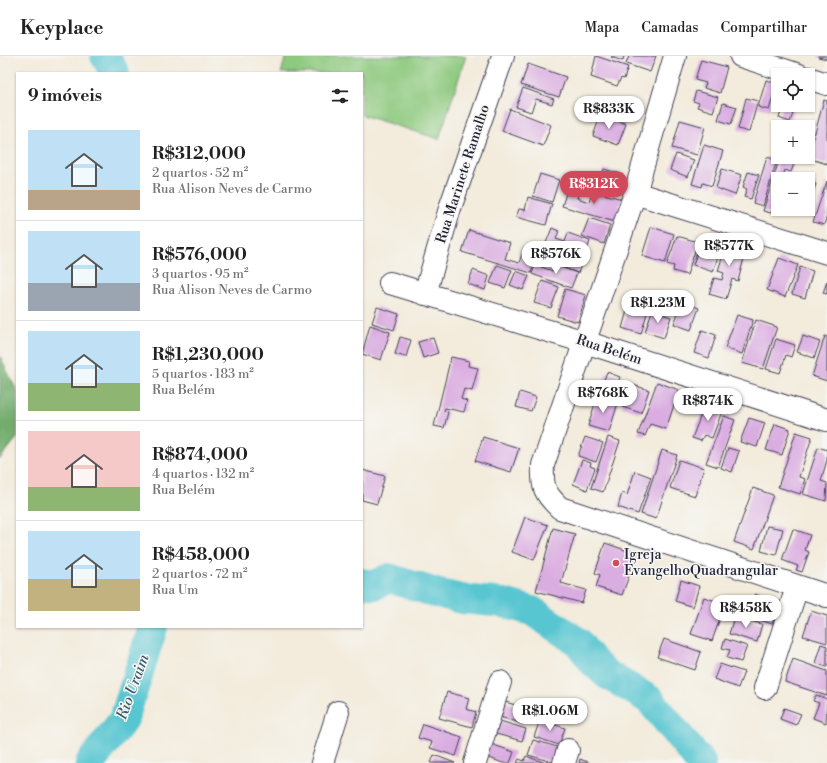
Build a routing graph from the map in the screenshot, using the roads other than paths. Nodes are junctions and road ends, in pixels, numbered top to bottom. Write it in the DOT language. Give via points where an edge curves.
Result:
graph roads {
  1 [pos="503,56"];
  2 [pos="675,56"];
  3 [pos="740,56"];
  4 [pos="777,68"];
  5 [pos="815,80"];
  6 [pos="827,84"];
  7 [pos="635,193"];
  8 [pos="827,253"];
  9 [pos="390,283"];
  10 [pos="425,294"];
  11 [pos="585,342"];
  12 [pos="827,420"];
  13 [pos="798,587"];
  14 [pos="827,596"];
  15 [pos="500,682"];
  16 [pos="765,688"];
  17 [pos="338,712"];
  18 [pos="322,763"];
  19 [pos="475,763"];
  1 -- 10 [label="street, Rua Marinete Ramalho" via="450,208"];
  2 -- 7 [label="street"];
  3 -- 4 [label="street"];
  5 -- 6 [label="street"];
  7 -- 8 [label="street"];
  7 -- 11 [label="street"];
  9 -- 10 [label="street, Rua Belém"];
  10 -- 11 [label="street, Rua Belém"];
  11 -- 12 [label="street, Rua Belém"];
  11 -- 13 [label="street" via="543,465 542,484 549,498 560,508"];
  13 -- 14 [label="street"];
  13 -- 16 [label="street"];
  15 -- 19 [label="street"];
  17 -- 18 [label="street"];
}
